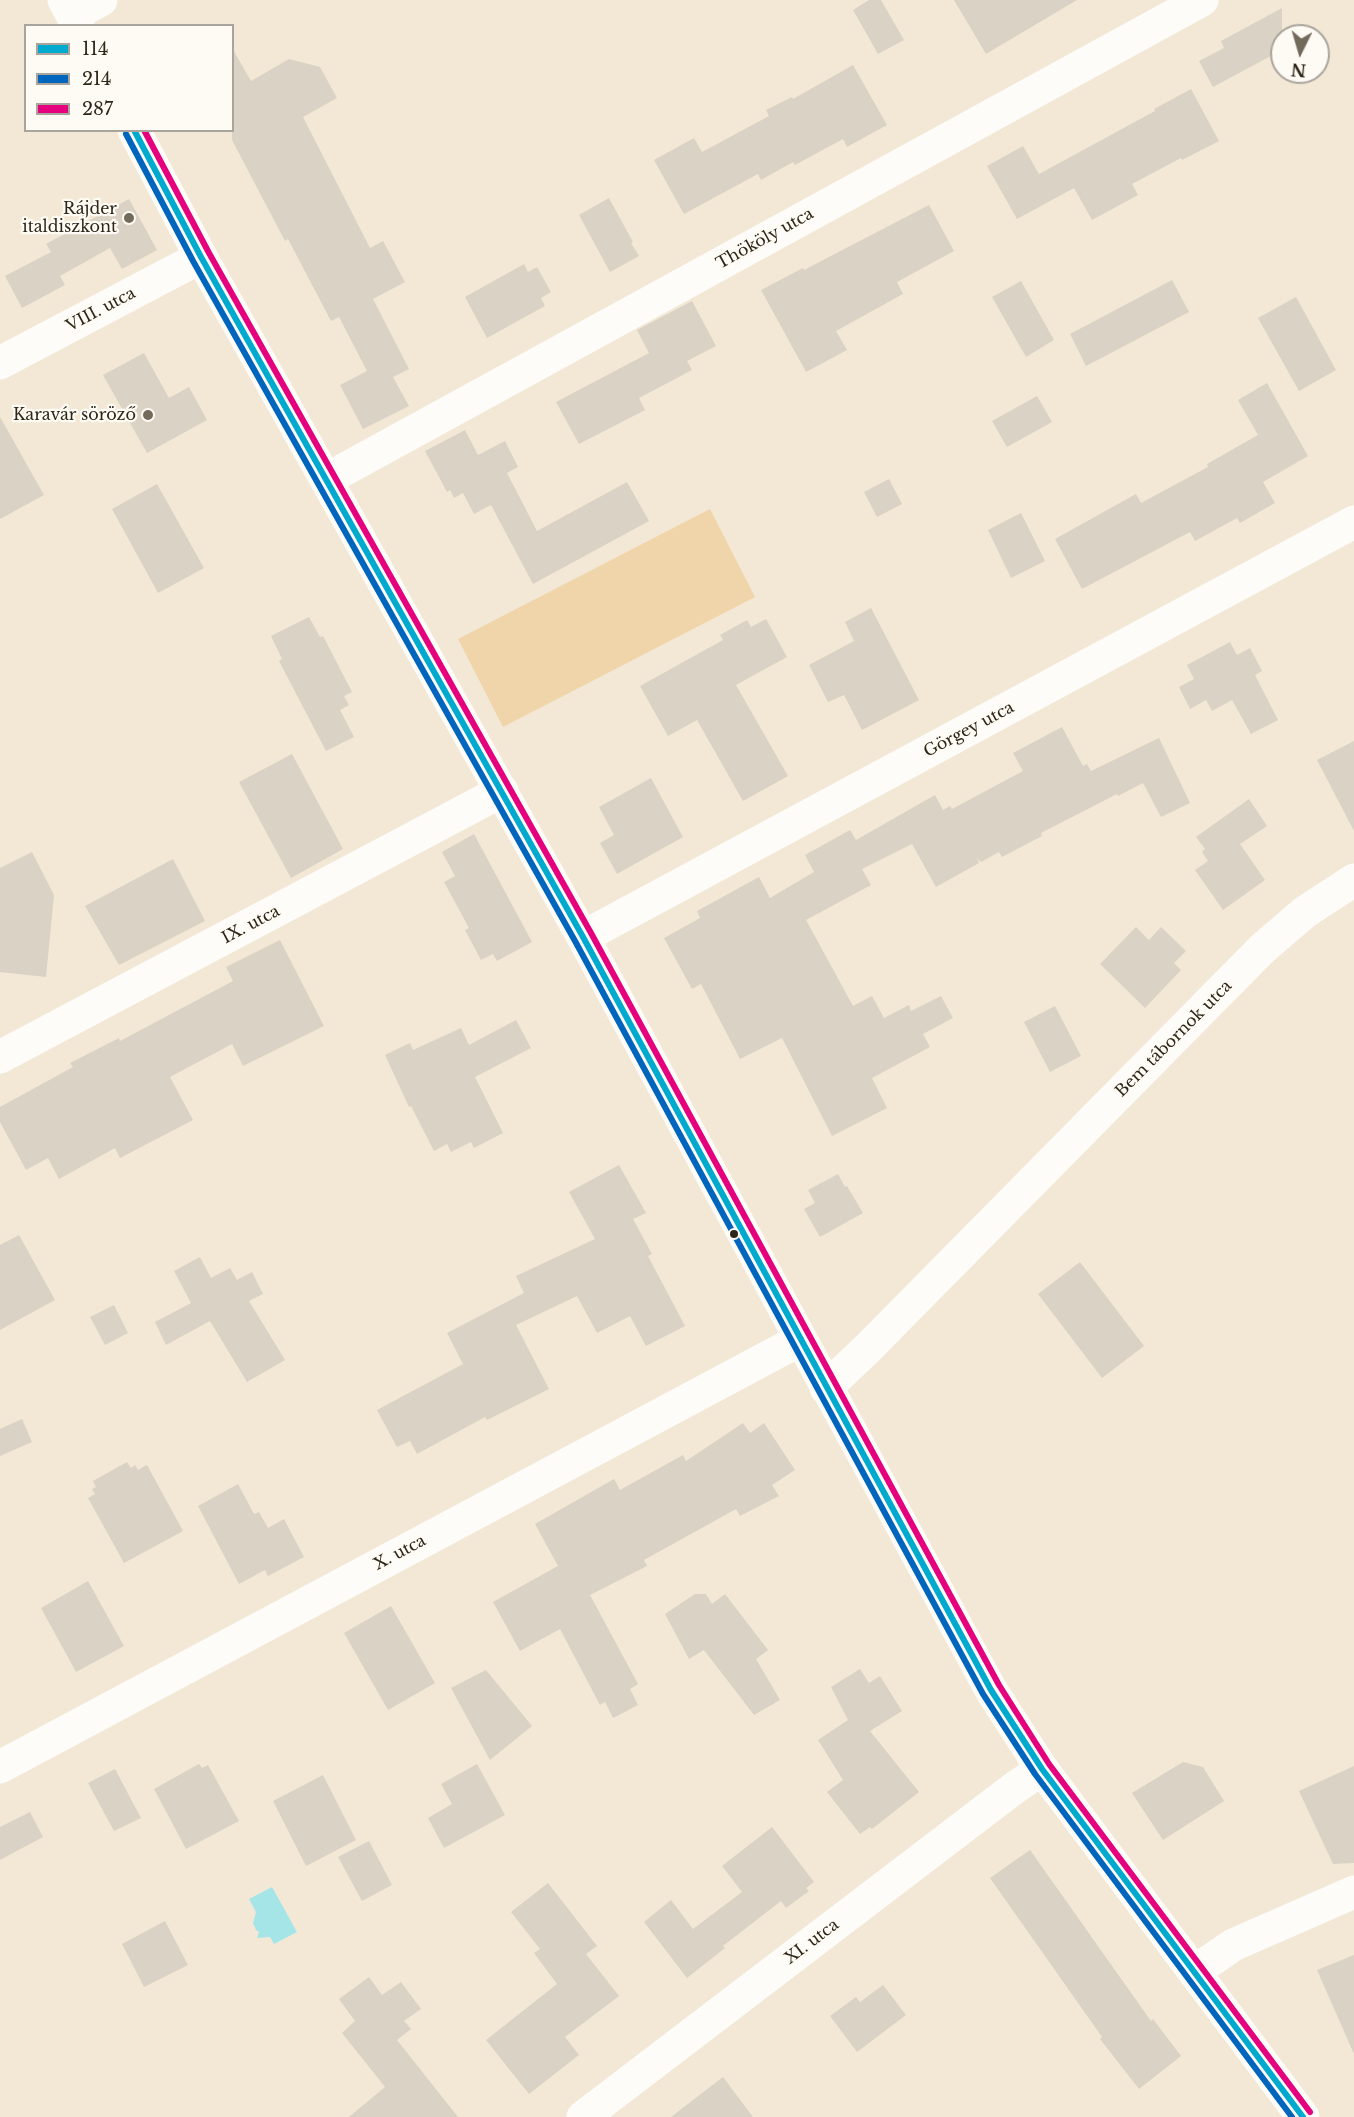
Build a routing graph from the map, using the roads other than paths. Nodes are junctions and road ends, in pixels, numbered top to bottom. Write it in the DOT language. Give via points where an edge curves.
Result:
graph roads {
  1 [pos="1202,0"];
  2 [pos="135,132"];
  3 [pos="201,257"];
  4 [pos="0,363"];
  5 [pos="327,479"];
  6 [pos="1354,522"];
  7 [pos="502,791"];
  8 [pos="1354,880"];
  9 [pos="583,937"];
  10 [pos="0,1058"];
  11 [pos="800,1340"];
  12 [pos="826,1388"];
  13 [pos="0,1767"];
  14 [pos="1042,1769"];
  15 [pos="1354,1892"];
  16 [pos="1194,1972"];
  17 [pos="584,2117"];
  18 [pos="1303,2117"];
  1 -- 5 [label="street, Thököly utca"];
  2 -- 3 [label="street"];
  3 -- 4 [label="street, VIII. utca"];
  3 -- 5 [label="street"];
  5 -- 7 [label="street"];
  6 -- 9 [label="street, Görgey utca"];
  7 -- 9 [label="street"];
  7 -- 10 [label="street, IX. utca"];
  8 -- 12 [label="street, Bem tábornok utca" via="1305,912 1262,949"];
  9 -- 11 [label="street"];
  11 -- 12 [label="street"];
  11 -- 13 [label="street, X. utca"];
  12 -- 14 [label="street" via="991,1690"];
  14 -- 16 [label="street"];
  14 -- 17 [label="street, XI. utca"];
  15 -- 16 [label="street" via="1233,1945"];
  16 -- 18 [label="street"];
}
